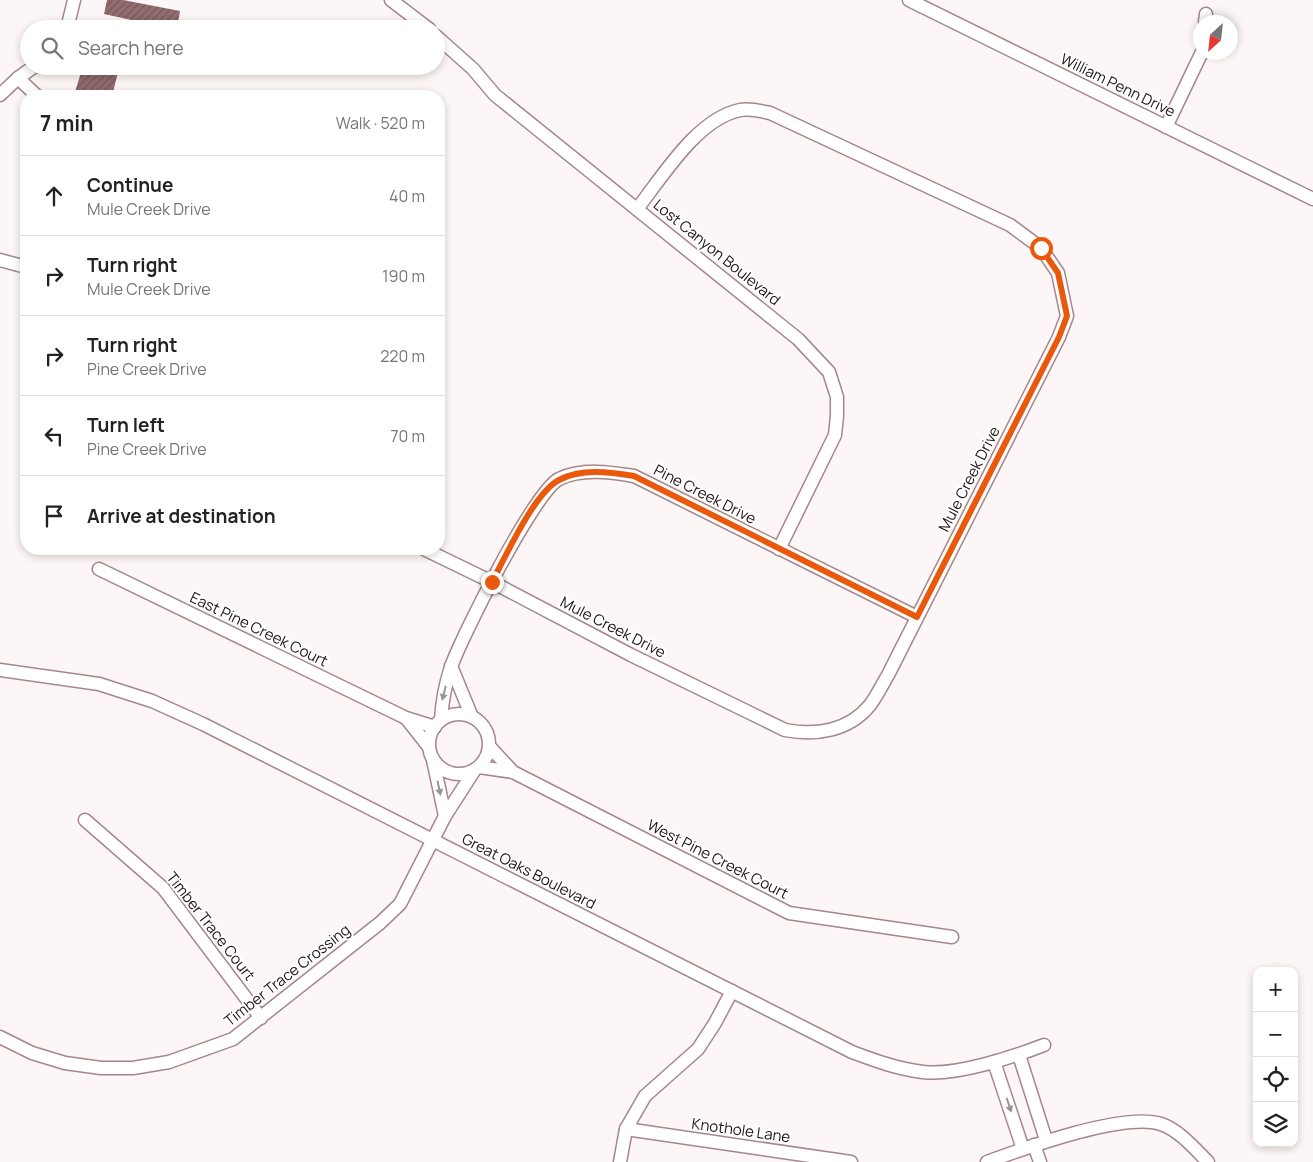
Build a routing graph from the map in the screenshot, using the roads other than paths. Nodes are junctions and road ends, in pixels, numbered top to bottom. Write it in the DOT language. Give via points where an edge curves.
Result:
graph roads {
  1 [pos="74,0"];
  2 [pos="391,0"];
  3 [pos="909,0"];
  4 [pos="70,20"];
  5 [pos="417,20"];
  6 [pos="445,44"];
  7 [pos="1198,60"];
  8 [pos="22,75"];
  9 [pos="18,78"];
  10 [pos="31,90"];
  11 [pos="0,95"];
  12 [pos="1166,127"];
  13 [pos="1313,199"];
  14 [pos="637,209"];
  15 [pos="0,260"];
  16 [pos="20,265"];
  17 [pos="779,549"];
  18 [pos="436,555"];
  19 [pos="98,569"];
  20 [pos="492,582"];
  21 [pos="917,617"];
  22 [pos="451,666"];
  23 [pos="0,670"];
  24 [pos="472,717"];
  25 [pos="406,718"];
  26 [pos="438,723"];
  27 [pos="429,747"];
  28 [pos="490,747"];
  29 [pos="433,760"];
  30 [pos="477,769"];
  31 [pos="513,772"];
  32 [pos="445,816"];
  33 [pos="85,820"];
  34 [pos="433,842"];
  35 [pos="952,937"];
  36 [pos="732,992"];
  37 [pos="261,1018"];
  38 [pos="0,1037"];
  39 [pos="1044,1045"];
  40 [pos="1019,1054"];
  41 [pos="994,1062"];
  42 [pos="626,1129"];
  43 [pos="1046,1140"];
  44 [pos="1028,1147"];
  45 [pos="620,1162"];
  46 [pos="851,1162"];
  47 [pos="987,1162"];
  48 [pos="1040,1162"];
  49 [pos="1208,1162"];
  1 -- 4 [label="street"];
  2 -- 5 [label="street"];
  3 -- 12 [label="street, William Penn Drive"];
  6 -- 14 [label="street, Lost Canyon Boulevard" via="473,68 495,95"];
  7 -- 12 [label="street"];
  8 -- 9 [label="street"];
  9 -- 10 [label="street"];
  9 -- 11 [label="street"];
  12 -- 13 [label="street, William Penn Drive"];
  14 -- 17 [label="street, Lost Canyon Boulevard" via="798,339 829,372 837,397 835,435"];
  14 -- 21 [label="street, Mule Creek Drive" via="691,140 715,119 741,110 756,110 1010,225 1041,248 1058,273 1067,316"];
  15 -- 16 [label="street"];
  17 -- 20 [label="street, Pine Creek Drive" via="634,476 575,474 558,480 537,502"];
  17 -- 21 [label="street, Pine Creek Drive"];
  18 -- 20 [label="street, Mule Creek Drive"];
  19 -- 25 [label="street, East Pine Creek Court"];
  20 -- 21 [label="street, Mule Creek Drive" via="785,730 803,733 822,732 846,724 869,706"];
  20 -- 22 [label="street, Pine Creek Drive"];
  22 -- 24 [label="street"];
  22 -- 26 [label="street, Pine Creek Drive, one-way"];
  23 -- 34 [label="street, Great Oaks Boulevard" via="99,684 152,701"];
  24 -- 26 [label="street" via="454,715"];
  24 -- 28 [label="street" via="485,729"];
  25 -- 26 [label="street, East Pine Creek Court"];
  25 -- 27 [label="street, East Pine Creek Court"];
  26 -- 27 [label="street" via="429,738"];
  27 -- 29 [label="street"];
  28 -- 30 [label="street"];
  28 -- 31 [label="street, West Pine Creek Court"];
  29 -- 30 [label="street" via="439,767 456,775"];
  29 -- 32 [label="street, one-way"];
  30 -- 31 [label="street, West Pine Creek Court"];
  30 -- 32 [label="street"];
  31 -- 35 [label="street, West Pine Creek Court" via="789,913"];
  32 -- 34 [label="street"];
  33 -- 37 [label="street, Timber Trace Court" via="163,888"];
  34 -- 36 [label="street, Great Oaks Boulevard"];
  34 -- 37 [label="street, Timber Trace Crossing" via="400,904"];
  36 -- 41 [label="street, Great Oaks Boulevard" via="852,1052 886,1065 925,1072"];
  36 -- 42 [label="street" via="698,1049 645,1096"];
  37 -- 38 [label="street, Timber Trace Crossing" via="233,1039 169,1062 133,1068 65,1063 32,1053"];
  39 -- 40 [label="street, Great Oaks Boulevard"];
  40 -- 41 [label="street, Great Oaks Boulevard"];
  40 -- 43 [label="street"];
  41 -- 44 [label="street, one-way"];
  42 -- 45 [label="street"];
  42 -- 46 [label="street, Knothole Lane"];
  43 -- 44 [label="street"];
  43 -- 49 [label="street" via="1130,1122 1161,1124 1188,1141"];
  44 -- 47 [label="street"];
  44 -- 48 [label="street"];
}
